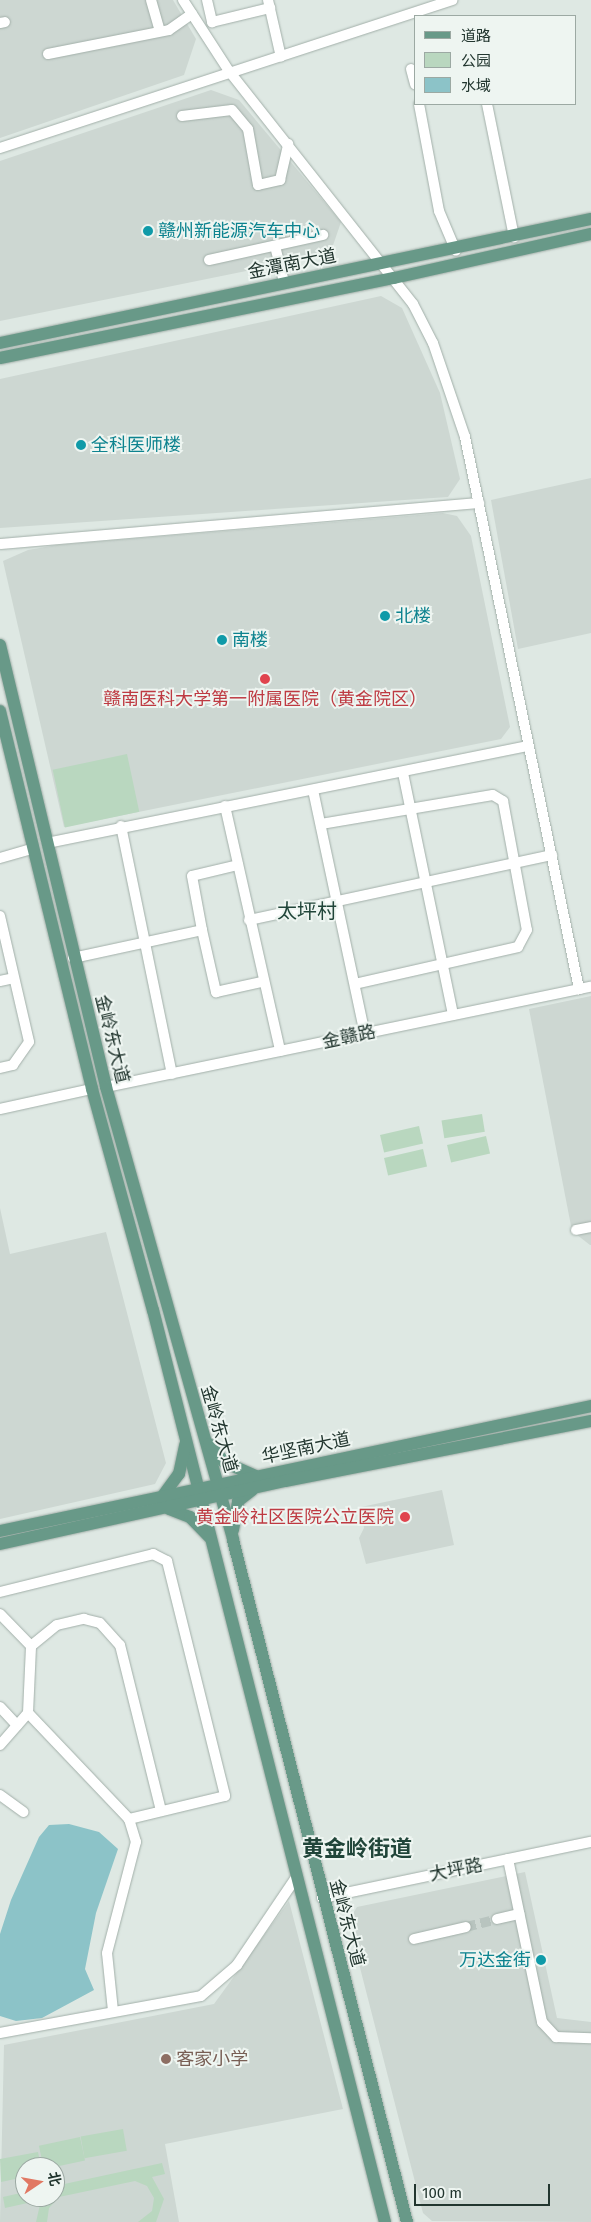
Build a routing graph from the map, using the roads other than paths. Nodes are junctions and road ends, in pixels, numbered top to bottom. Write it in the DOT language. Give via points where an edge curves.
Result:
graph roads {
  1 [pos="151,0"];
  2 [pos="184,0"];
  3 [pos="207,0"];
  4 [pos="452,0"];
  5 [pos="269,4"];
  6 [pos="192,14"];
  7 [pos="160,31"];
  8 [pos="48,54"];
  9 [pos="281,57"];
  10 [pos="411,69"];
  11 [pos="229,71"];
  12 [pos="414,80"];
  13 [pos="419,105"];
  14 [pos="487,105"];
  15 [pos="182,116"];
  16 [pos="288,144"];
  17 [pos="0,148"];
  18 [pos="591,219"];
  19 [pos="591,234"];
  20 [pos="323,235"];
  21 [pos="514,237"];
  22 [pos="275,246"];
  23 [pos="456,251"];
  24 [pos="209,260"];
  25 [pos="383,264"];
  26 [pos="394,278"];
  27 [pos="284,283"];
  28 [pos="0,343"];
  29 [pos="0,358"];
  30 [pos="480,502"];
  31 [pos="0,544"];
  32 [pos="0,645"];
  33 [pos="0,711"];
  34 [pos="528,746"];
  35 [pos="403,773"];
  36 [pos="313,790"];
  37 [pos="226,806"];
  38 [pos="410,808"];
  39 [pos="321,824"];
  40 [pos="121,826"];
  41 [pos="48,843"];
  42 [pos="32,849"];
  43 [pos="552,855"];
  44 [pos="0,858"];
  45 [pos="513,864"];
  46 [pos="238,865"];
  47 [pos="426,882"];
  48 [pos="337,901"];
  49 [pos="0,916"];
  50 [pos="249,920"];
  51 [pos="202,930"];
  52 [pos="144,942"];
  53 [pos="73,958"];
  54 [pos="443,964"];
  55 [pos="14,978"];
  56 [pos="0,981"];
  57 [pos="262,982"];
  58 [pos="355,984"];
  59 [pos="591,987"];
  60 [pos="579,989"];
  61 [pos="453,1015"];
  62 [pos="365,1034"];
  63 [pos="280,1051"];
  64 [pos="0,1068"];
  65 [pos="172,1074"];
  66 [pos="106,1087"];
  67 [pos="92,1089"];
  68 [pos="0,1109"];
  69 [pos="591,1226"];
  70 [pos="576,1230"];
  71 [pos="159,1308"];
  72 [pos="591,1406"];
  73 [pos="591,1421"];
  74 [pos="203,1434"];
  75 [pos="186,1438"];
  76 [pos="256,1482"];
  77 [pos="219,1490"];
  78 [pos="200,1494"];
  79 [pos="163,1503"];
  80 [pos="0,1531"];
  81 [pos="233,1540"];
  82 [pos="0,1544"];
  83 [pos="214,1544"];
  84 [pos="0,1592"];
  85 [pos="0,1614"];
  86 [pos="31,1646"];
  87 [pos="0,1707"];
  88 [pos="28,1713"];
  89 [pos="17,1725"];
  90 [pos="0,1745"];
  91 [pos="0,1795"];
  92 [pos="161,1811"];
  93 [pos="23,1812"];
  94 [pos="129,1819"];
  95 [pos="591,1842"];
  96 [pos="508,1859"];
  97 [pos="297,1876"];
  98 [pos="322,1898"];
  99 [pos="520,1914"];
  100 [pos="497,1919"];
  101 [pos="466,1927"];
  102 [pos="414,1939"];
  103 [pos="113,2011"];
  104 [pos="0,2033"];
  105 [pos="591,2038"];
  106 [pos="385,2222"];
  107 [pos="407,2222"];
  1 -- 7 [label="street"];
  2 -- 6 [label="street"];
  3 -- 5 [label="street" via="212,22"];
  4 -- 9 [label="street"];
  5 -- 9 [label="street"];
  6 -- 7 [label="street"];
  6 -- 11 [label="street"];
  7 -- 8 [label="street"];
  9 -- 11 [label="street"];
  10 -- 12 [label="street"];
  11 -- 16 [label="street"];
  11 -- 17 [label="street"];
  13 -- 23 [label="street" via="439,211"];
  14 -- 21 [label="street"];
  15 -- 16 [label="street" via="224,108 232,110 248,129 258,185 280,180"];
  16 -- 25 [label="street"];
  18 -- 21 [label="main road, 金潭南大道"];
  19 -- 26 [label="main road, 金潭南大道"];
  20 -- 22 [label="street"];
  21 -- 23 [label="main road, 金潭南大道"];
  22 -- 24 [label="street"];
  22 -- 27 [label="street"];
  23 -- 25 [label="main road, 金潭南大道"];
  25 -- 26 [label="street"];
  25 -- 27 [label="main road, 金潭南大道"];
  26 -- 29 [label="main road, 金潭南大道"];
  26 -- 30 [label="street" via="433,343 465,436"];
  27 -- 28 [label="main road, 金潭南大道"];
  30 -- 31 [label="street"];
  30 -- 34 [label="street"];
  32 -- 41 [label="main road, 金岭东大道"];
  33 -- 42 [label="main road, 金岭东大道"];
  34 -- 35 [label="street"];
  34 -- 43 [label="street"];
  35 -- 36 [label="street"];
  35 -- 38 [label="street"];
  36 -- 37 [label="street"];
  36 -- 39 [label="street"];
  37 -- 40 [label="street"];
  37 -- 46 [label="street"];
  38 -- 39 [label="street"];
  38 -- 45 [label="street" via="493,795 503,801"];
  38 -- 47 [label="street"];
  39 -- 48 [label="street"];
  40 -- 41 [label="street"];
  40 -- 52 [label="street"];
  41 -- 53 [label="main road, 金岭东大道"];
  42 -- 44 [label="street"];
  42 -- 67 [label="main road, 金岭东大道"];
  43 -- 45 [label="street"];
  43 -- 60 [label="street"];
  45 -- 47 [label="street"];
  45 -- 54 [label="street" via="527,930 518,947"];
  46 -- 50 [label="street"];
  46 -- 51 [label="street" via="192,876"];
  47 -- 48 [label="street"];
  47 -- 54 [label="street"];
  48 -- 50 [label="street"];
  48 -- 58 [label="street"];
  49 -- 55 [label="street"];
  50 -- 57 [label="street"];
  51 -- 52 [label="street"];
  51 -- 57 [label="street" via="216,992"];
  52 -- 53 [label="street"];
  52 -- 65 [label="street"];
  53 -- 66 [label="main road, 金岭东大道"];
  54 -- 58 [label="street"];
  54 -- 61 [label="street"];
  55 -- 56 [label="street"];
  55 -- 64 [label="street" via="29,1042 13,1065"];
  57 -- 63 [label="street"];
  58 -- 62 [label="street"];
  59 -- 60 [label="street, 金赣路"];
  60 -- 61 [label="street, 金赣路"];
  61 -- 62 [label="street, 金赣路"];
  62 -- 63 [label="street, 金赣路"];
  63 -- 65 [label="street, 金赣路"];
  65 -- 66 [label="street, 金赣路"];
  66 -- 71 [label="main road, 金岭东大道"];
  67 -- 68 [label="street"];
  67 -- 71 [label="main road, 金岭东大道"];
  69 -- 70 [label="street"];
  71 -- 74 [label="main road, 金岭东大道"];
  71 -- 75 [label="main road, 金岭东大道"];
  72 -- 76 [label="main road, 华坚南大道"];
  73 -- 76 [label="main road, 华坚南大道"];
  74 -- 76 [label="main road" via="224,1462"];
  74 -- 77 [label="main road, 金岭东大道"];
  75 -- 78 [label="main road, 金岭东大道"];
  75 -- 79 [label="main road" via="179,1474"];
  76 -- 77 [label="main road, 华坚南大道"];
  76 -- 81 [label="main road" via="238,1501"];
  77 -- 78 [label="main road, 华坚南大道"];
  77 -- 81 [label="main road, 金岭东大道"];
  78 -- 79 [label="main road, 华坚南大道"];
  78 -- 83 [label="main road, 金岭东大道"];
  79 -- 80 [label="main road, 华坚南大道"];
  79 -- 82 [label="main road, 华坚南大道"];
  79 -- 83 [label="main road" via="190,1517"];
  81 -- 98 [label="main road, 金岭东大道"];
  83 -- 97 [label="main road, 金岭东大道"];
  84 -- 92 [label="street" via="153,1554 167,1561 225,1796"];
  85 -- 86 [label="street"];
  86 -- 88 [label="street"];
  86 -- 92 [label="street" via="70,1620 100,1624 113,1633 120,1645"];
  87 -- 89 [label="street"];
  88 -- 89 [label="street"];
  88 -- 94 [label="street"];
  89 -- 90 [label="street"];
  91 -- 93 [label="street"];
  92 -- 94 [label="street"];
  94 -- 103 [label="street" via="135,1855 107,1954"];
  95 -- 96 [label="street, 大坪路"];
  96 -- 98 [label="street, 大坪路"];
  96 -- 99 [label="street"];
  97 -- 103 [label="street" via="237,1965 201,1996"];
  97 -- 106 [label="main road, 金岭东大道"];
  98 -- 107 [label="main road, 金岭东大道"];
  99 -- 100 [label="street"];
  99 -- 105 [label="street" via="542,2022 556,2037"];
  101 -- 102 [label="street"];
  103 -- 104 [label="street"];
}
